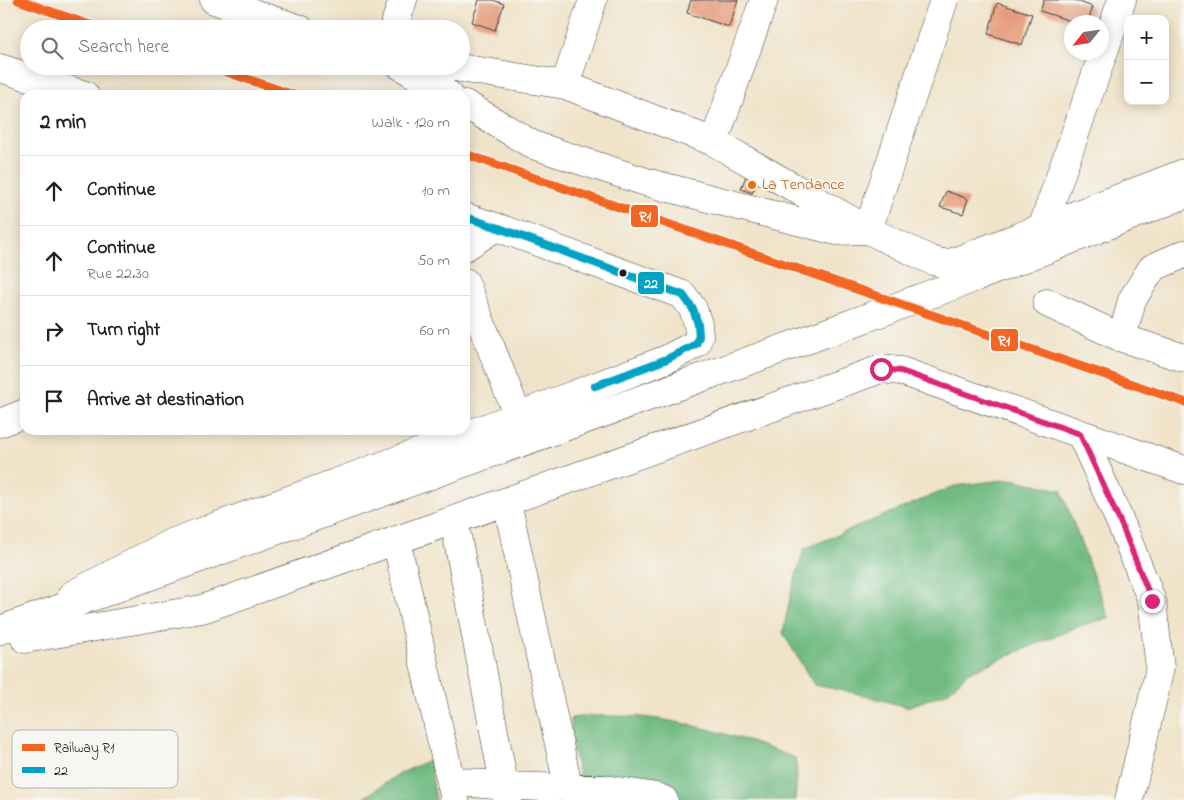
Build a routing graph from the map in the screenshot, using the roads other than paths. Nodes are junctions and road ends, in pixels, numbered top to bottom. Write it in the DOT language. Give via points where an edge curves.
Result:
graph roads {
  1 [pos="403,0"];
  2 [pos="593,0"];
  3 [pos="764,0"];
  4 [pos="944,0"];
  5 [pos="1122,0"];
  6 [pos="219,1"];
  7 [pos="274,20"];
  8 [pos="396,20"];
  9 [pos="0,68"];
  10 [pos="470,70"];
  11 [pos="416,75"];
  12 [pos="565,85"];
  13 [pos="33,86"];
  14 [pos="56,90"];
  15 [pos="441,90"];
  16 [pos="470,107"];
  17 [pos="714,142"];
  18 [pos="1184,173"];
  19 [pos="1184,195"];
  20 [pos="1184,215"];
  21 [pos="470,219"];
  22 [pos="496,227"];
  23 [pos="1042,228"];
  24 [pos="868,230"];
  25 [pos="470,244"];
  26 [pos="1184,254"];
  27 [pos="989,281"];
  28 [pos="470,295"];
  29 [pos="1047,303"];
  30 [pos="1122,338"];
  31 [pos="1184,358"];
  32 [pos="20,415"];
  33 [pos="518,416"];
  34 [pos="0,422"];
  35 [pos="470,434"];
  36 [pos="1080,434"];
  37 [pos="466,435"];
  38 [pos="1184,470"];
  39 [pos="507,502"];
  40 [pos="454,520"];
  41 [pos="396,540"];
  42 [pos="14,631"];
  43 [pos="0,649"];
  44 [pos="453,790"];
  45 [pos="506,793"];
  46 [pos="570,794"];
  47 [pos="664,800"];
  48 [pos="1129,800"];
  1 -- 8 [label="street"];
  2 -- 12 [label="street"];
  3 -- 17 [label="street"];
  4 -- 24 [label="street"];
  5 -- 23 [label="street"];
  6 -- 7 [label="street"];
  9 -- 13 [label="street"];
  10 -- 12 [label="street"];
  11 -- 15 [label="street"];
  12 -- 17 [label="street"];
  13 -- 14 [label="street"];
  16 -- 24 [label="street" via="533,145 646,182 836,231"];
  17 -- 24 [label="street"];
  18 -- 23 [label="street"];
  19 -- 27 [label="street"];
  20 -- 27 [label="street"];
  21 -- 22 [label="street"];
  22 -- 25 [label="street"];
  22 -- 33 [label="street" via="683,296 693,309 698,324 696,344 667,359"];
  23 -- 24 [label="street" via="948,264 933,261"];
  26 -- 30 [label="street" via="1152,268 1132,300"];
  27 -- 42 [label="street" via="192,581"];
  28 -- 33 [label="street"];
  29 -- 30 [label="street"];
  30 -- 31 [label="street"];
  32 -- 34 [label="street"];
  33 -- 35 [label="street"];
  36 -- 38 [label="street"];
  36 -- 39 [label="street" via="901,371 881,369"];
  36 -- 48 [label="street" via="1152,601 1160,668"];
  37 -- 42 [label="street" via="171,543"];
  39 -- 40 [label="street"];
  39 -- 46 [label="street"];
  40 -- 41 [label="street"];
  40 -- 45 [label="street"];
  41 -- 42 [label="street" via="202,609"];
  41 -- 44 [label="street"];
  42 -- 43 [label="street"];
  44 -- 45 [label="street"];
  45 -- 46 [label="street"];
  46 -- 47 [label="street" via="605,788"];
}
